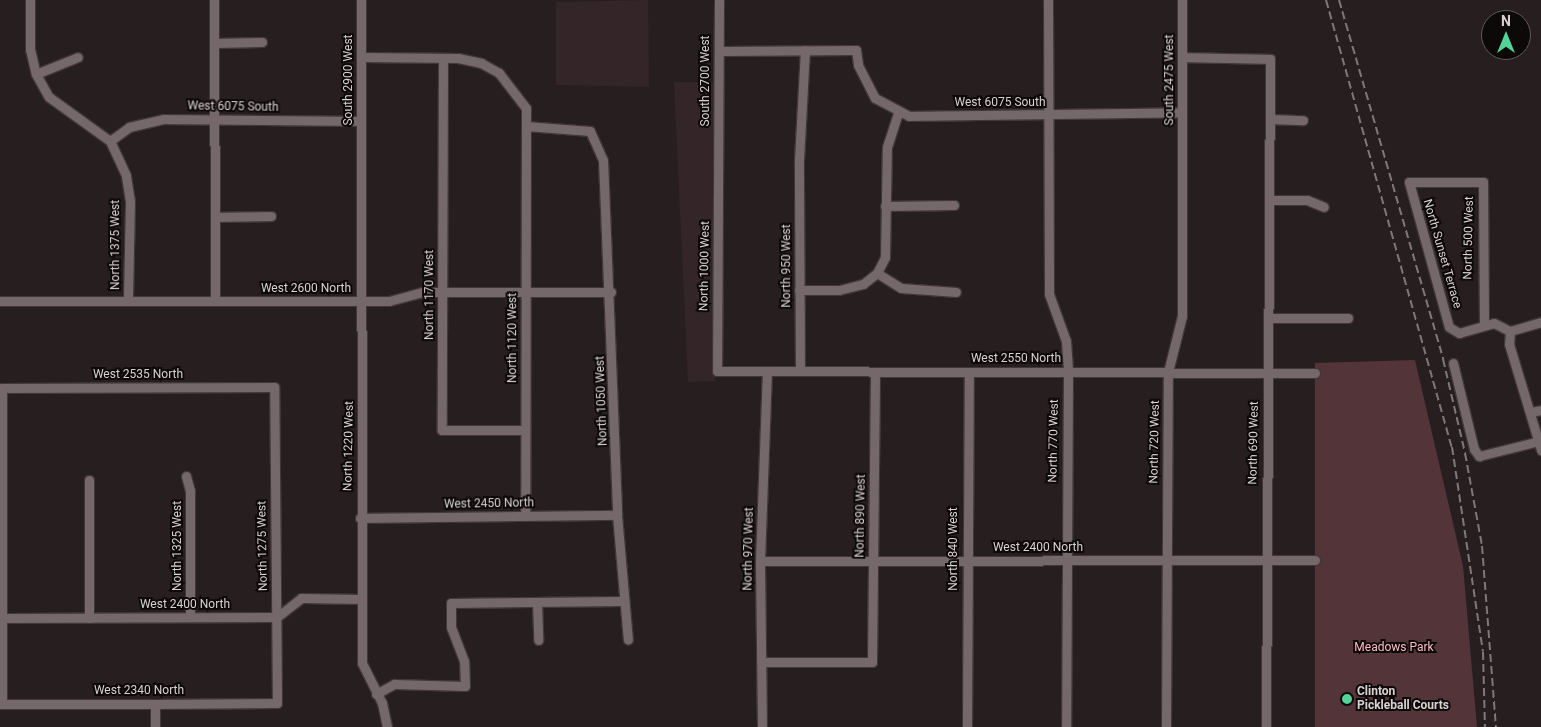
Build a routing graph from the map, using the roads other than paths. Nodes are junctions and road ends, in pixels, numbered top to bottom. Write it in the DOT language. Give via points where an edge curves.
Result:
graph roads {
  1 [pos="30,0"];
  2 [pos="214,0"];
  3 [pos="361,0"];
  4 [pos="719,0"];
  5 [pos="1048,0"];
  6 [pos="1182,0"];
  7 [pos="262,42"];
  8 [pos="214,43"];
  9 [pos="805,50"];
  10 [pos="719,51"];
  11 [pos="78,57"];
  12 [pos="361,57"];
  13 [pos="1182,57"];
  14 [pos="443,58"];
  15 [pos="36,74"];
  16 [pos="1182,112"];
  17 [pos="898,114"];
  18 [pos="1048,116"];
  19 [pos="1270,119"];
  20 [pos="214,120"];
  21 [pos="1303,120"];
  22 [pos="361,121"];
  23 [pos="526,126"];
  24 [pos="110,142"];
  25 [pos="1182,159"];
  26 [pos="363,160"];
  27 [pos="719,162"];
  28 [pos="1408,182"];
  29 [pos="1269,200"];
  30 [pos="954,205"];
  31 [pos="885,206"];
  32 [pos="1324,207"];
  33 [pos="271,216"];
  34 [pos="215,217"];
  35 [pos="877,273"];
  36 [pos="800,290"];
  37 [pos="442,292"];
  38 [pos="526,292"];
  39 [pos="611,292"];
  40 [pos="956,292"];
  41 [pos="0,301"];
  42 [pos="128,301"];
  43 [pos="215,301"];
  44 [pos="364,301"];
  45 [pos="1269,318"];
  46 [pos="1348,318"];
  47 [pos="1541,322"];
  48 [pos="1484,324"];
  49 [pos="1510,330"];
  50 [pos="1453,363"];
  51 [pos="717,371"];
  52 [pos="767,371"];
  53 [pos="800,371"];
  54 [pos="876,372"];
  55 [pos="969,372"];
  56 [pos="1068,372"];
  57 [pos="1168,372"];
  58 [pos="1268,372"];
  59 [pos="1315,373"];
  60 [pos="274,387"];
  61 [pos="1541,410"];
  62 [pos="1530,412"];
  63 [pos="526,430"];
  64 [pos="1540,446"];
  65 [pos="186,476"];
  66 [pos="89,480"];
  67 [pos="1,502"];
  68 [pos="617,515"];
  69 [pos="525,516"];
  70 [pos="360,518"];
  71 [pos="873,560"];
  72 [pos="966,560"];
  73 [pos="1064,560"];
  74 [pos="1166,560"];
  75 [pos="1264,560"];
  76 [pos="1315,560"];
  77 [pos="760,561"];
  78 [pos="362,599"];
  79 [pos="623,601"];
  80 [pos="537,602"];
  81 [pos="190,617"];
  82 [pos="277,617"];
  83 [pos="3,618"];
  84 [pos="89,618"];
  85 [pos="538,640"];
  86 [pos="628,640"];
  87 [pos="761,662"];
  88 [pos="376,694"];
  89 [pos="1,704"];
  90 [pos="155,704"];
  91 [pos="277,704"];
  92 [pos="155,727"];
  93 [pos="387,727"];
  94 [pos="762,727"];
  95 [pos="967,727"];
  96 [pos="1066,727"];
  97 [pos="1166,727"];
  98 [pos="1266,727"];
  1 -- 15 [label="street" via="30,49"];
  2 -- 8 [label="street"];
  3 -- 12 [label="street, South 2900 West"];
  4 -- 10 [label="street, South 2700 West"];
  5 -- 18 [label="street, North 770 West"];
  6 -- 13 [label="street, South 2475 West"];
  7 -- 8 [label="street"];
  8 -- 20 [label="street"];
  9 -- 10 [label="street"];
  9 -- 17 [label="street" via="856,50 858,65 875,98"];
  9 -- 36 [label="street, North 950 West" via="799,160"];
  10 -- 27 [label="street, South 2700 West"];
  11 -- 15 [label="street"];
  12 -- 14 [label="street"];
  12 -- 22 [label="street, South 2900 West"];
  13 -- 16 [label="street, South 2475 West"];
  13 -- 19 [label="street, North 690 West" via="1270,59"];
  14 -- 23 [label="street, North 1120 West" via="481,63 499,72 526,108"];
  14 -- 37 [label="street, North 1170 West"];
  15 -- 24 [label="street" via="49,97"];
  16 -- 18 [label="street, West 6075 South"];
  16 -- 25 [label="street, South 2475 West"];
  17 -- 18 [label="street, West 6075 South"];
  17 -- 31 [label="street" via="885,160"];
  18 -- 56 [label="street, North 770 West" via="1049,294 1066,341"];
  19 -- 21 [label="street"];
  19 -- 29 [label="street, North 690 West"];
  20 -- 22 [label="street, West 6075 South"];
  20 -- 24 [label="street, West 6075 South" via="144,122"];
  20 -- 34 [label="street"];
  22 -- 26 [label="street, South 2900 West"];
  23 -- 38 [label="street, North 1120 West"];
  23 -- 39 [label="street, North 1050 West" via="590,131 603,160"];
  24 -- 42 [label="street, North 1375 West" via="119,160 130,202"];
  25 -- 57 [label="street, North 720 West" via="1182,316"];
  26 -- 44 [label="street, North 1220 West"];
  27 -- 51 [label="street, North 1000 West"];
  28 -- 48 [label="street, North Sunset Terrace" via="1453,332"];
  28 -- 48 [label="street, North 500 West" via="1483,182"];
  29 -- 32 [label="street" via="1307,200"];
  29 -- 45 [label="street, North 690 West"];
  30 -- 31 [label="street"];
  31 -- 35 [label="street" via="885,257"];
  33 -- 34 [label="street"];
  34 -- 43 [label="street"];
  35 -- 36 [label="street" via="863,284 839,290"];
  35 -- 40 [label="street" via="901,288"];
  36 -- 53 [label="street, North 950 West"];
  37 -- 38 [label="street, West 2600 North"];
  37 -- 44 [label="street, West 2600 North"];
  37 -- 63 [label="street, North 1170 West" via="442,430"];
  38 -- 39 [label="street, West 2600 North"];
  38 -- 63 [label="street, North 1120 West"];
  39 -- 68 [label="street, North 1050 West"];
  41 -- 42 [label="street, West 2600 North"];
  42 -- 43 [label="street, West 2600 North"];
  43 -- 44 [label="street, West 2600 North"];
  44 -- 70 [label="street, North 1220 West"];
  45 -- 46 [label="street"];
  45 -- 58 [label="street, North 690 West"];
  47 -- 49 [label="street"];
  48 -- 49 [label="street"];
  49 -- 62 [label="street" via="1509,344"];
  50 -- 64 [label="street" via="1474,449 1480,456"];
  51 -- 52 [label="street, West 2550 North"];
  52 -- 53 [label="street, West 2550 North"];
  52 -- 77 [label="street, North 970 West"];
  53 -- 54 [label="street, West 2550 North"];
  54 -- 55 [label="street, West 2550 North"];
  54 -- 71 [label="street, North 890 West"];
  55 -- 56 [label="street, West 2550 North"];
  55 -- 72 [label="street, North 840 West"];
  56 -- 57 [label="street, West 2550 North"];
  56 -- 73 [label="street, North 770 West"];
  57 -- 58 [label="street, West 2550 North"];
  57 -- 74 [label="street, North 720 West"];
  58 -- 59 [label="street, West 2550 North"];
  58 -- 75 [label="street, North 690 West"];
  60 -- 67 [label="street, West 2535 North" via="2,388"];
  60 -- 82 [label="street, North 1275 West"];
  61 -- 62 [label="street"];
  62 -- 64 [label="street"];
  63 -- 69 [label="street, North 1120 West"];
  65 -- 81 [label="street, North 1325 West" via="190,491"];
  66 -- 84 [label="street"];
  67 -- 83 [label="street"];
  68 -- 69 [label="street, West 2450 North"];
  68 -- 79 [label="street, North 1050 West"];
  69 -- 70 [label="street, West 2450 North"];
  70 -- 78 [label="street, North 1220 West"];
  71 -- 72 [label="street, West 2400 North"];
  71 -- 77 [label="street, West 2400 North"];
  71 -- 87 [label="street, North 890 West" via="872,662"];
  72 -- 73 [label="street, West 2400 North"];
  72 -- 95 [label="street, North 840 West"];
  73 -- 74 [label="street, West 2400 North"];
  73 -- 96 [label="street, North 770 West"];
  74 -- 75 [label="street, West 2400 North"];
  74 -- 97 [label="street, North 720 West"];
  75 -- 76 [label="street, West 2400 North"];
  75 -- 98 [label="street, North 690 West"];
  77 -- 87 [label="street, North 970 West"];
  78 -- 82 [label="street" via="301,598"];
  78 -- 88 [label="street, North 1220 West" via="362,662"];
  79 -- 80 [label="street"];
  79 -- 86 [label="street, North 1050 West"];
  80 -- 85 [label="street"];
  80 -- 88 [label="street" via="451,603 451,628 464,661 465,686 394,684"];
  81 -- 82 [label="street, West 2400 North"];
  81 -- 84 [label="street, West 2400 North"];
  82 -- 91 [label="street, North 1275 West"];
  83 -- 84 [label="street, West 2400 North"];
  83 -- 89 [label="street"];
  87 -- 94 [label="street, North 970 West"];
  88 -- 93 [label="street, North 1220 West"];
  89 -- 90 [label="street, West 2340 North"];
  90 -- 91 [label="street, West 2340 North"];
  90 -- 92 [label="street"];
}
